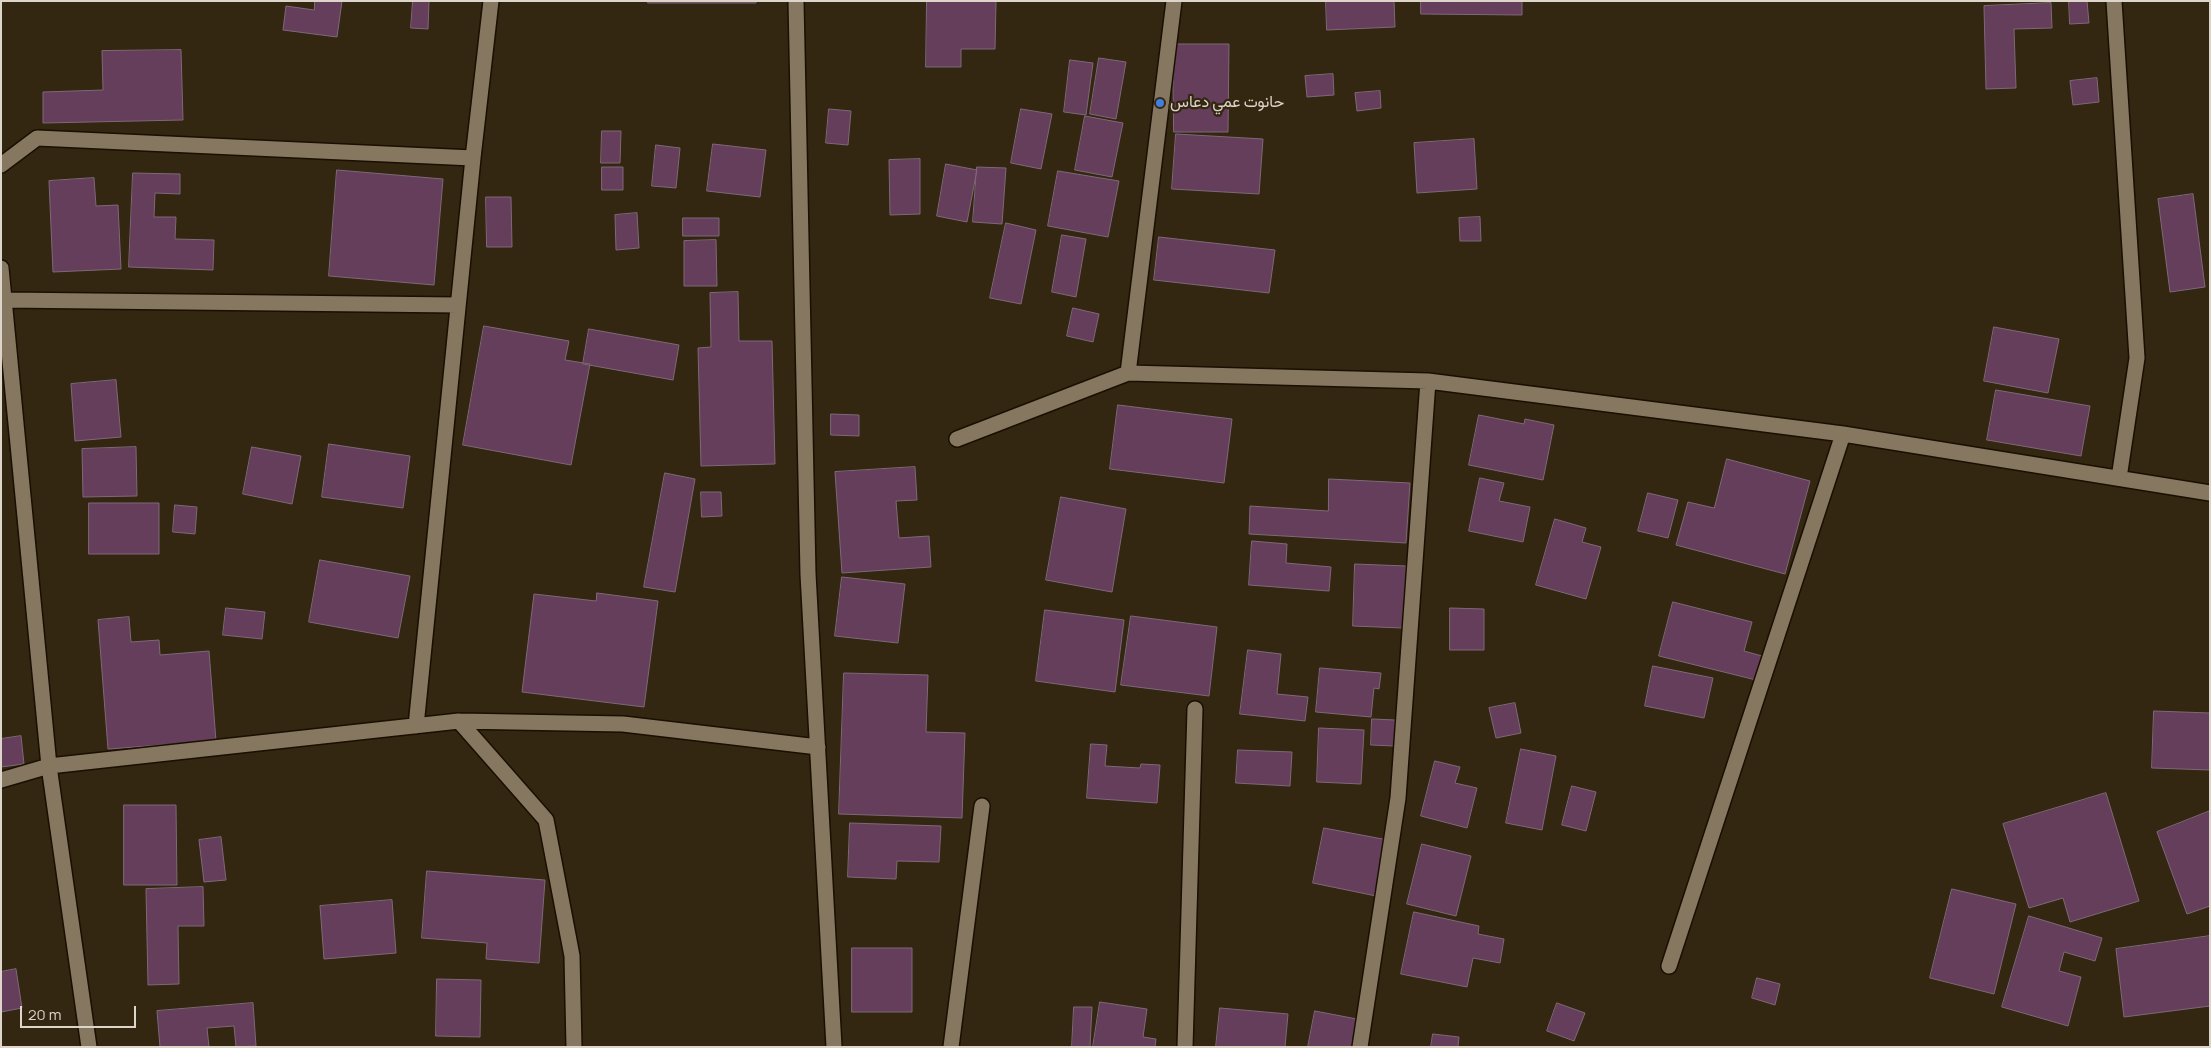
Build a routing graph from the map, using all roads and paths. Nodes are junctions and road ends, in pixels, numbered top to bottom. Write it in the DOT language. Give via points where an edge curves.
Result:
graph roads {
  1 [pos="491,1"];
  2 [pos="796,1"];
  3 [pos="1174,1"];
  4 [pos="2114,1"];
  5 [pos="473,158"];
  6 [pos="1,165"];
  7 [pos="1,268"];
  8 [pos="4,300"];
  9 [pos="458,305"];
  10 [pos="1128,373"];
  11 [pos="1428,381"];
  12 [pos="1843,434"];
  13 [pos="957,439"];
  14 [pos="2119,478"];
  15 [pos="2210,493"];
  16 [pos="1195,709"];
  17 [pos="459,721"];
  18 [pos="416,726"];
  19 [pos="818,748"];
  20 [pos="49,766"];
  21 [pos="1,780"];
  22 [pos="982,806"];
  23 [pos="1669,966"];
  24 [pos="89,1047"];
  25 [pos="574,1047"];
  26 [pos="834,1047"];
  27 [pos="952,1047"];
  28 [pos="1185,1047"];
  29 [pos="1360,1047"];
  1 -- 5 [label="street"];
  2 -- 19 [label="street" via="808,574"];
  3 -- 10 [label="street"];
  4 -- 14 [label="street" via="2137,358"];
  5 -- 6 [label="street" via="36,138"];
  5 -- 9 [label="street"];
  7 -- 8 [label="street"];
  8 -- 9 [label="street"];
  8 -- 20 [label="street"];
  9 -- 18 [label="street"];
  10 -- 11 [label="street"];
  10 -- 13 [label="street"];
  11 -- 12 [label="street"];
  11 -- 29 [label="street" via="1398,798"];
  12 -- 14 [label="street"];
  12 -- 23 [label="street"];
  14 -- 15 [label="street"];
  16 -- 28 [label="street"];
  17 -- 18 [label="street"];
  17 -- 19 [label="street" via="623,724"];
  17 -- 25 [label="street" via="546,820 572,956"];
  18 -- 20 [label="street"];
  19 -- 26 [label="street"];
  20 -- 21 [label="street"];
  20 -- 24 [label="street"];
  22 -- 27 [label="street"];
}
